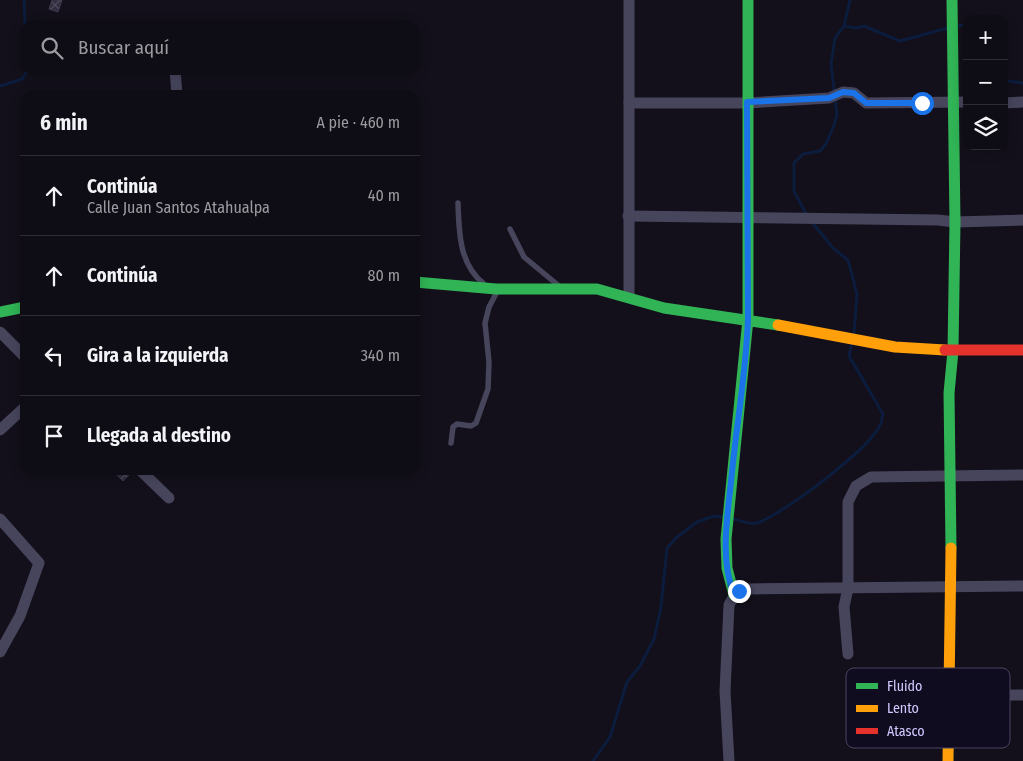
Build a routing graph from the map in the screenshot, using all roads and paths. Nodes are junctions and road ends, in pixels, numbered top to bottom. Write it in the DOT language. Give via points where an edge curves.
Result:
graph roads {
  1 [pos="629,0"];
  2 [pos="748,0"];
  3 [pos="952,0"];
  4 [pos="176,75"];
  5 [pos="177,90"];
  6 [pos="954,101"];
  7 [pos="747,102"];
  8 [pos="963,102"];
  9 [pos="1023,102"];
  10 [pos="629,103"];
  11 [pos="1008,103"];
  12 [pos="458,203"];
  13 [pos="628,216"];
  14 [pos="748,218"];
  15 [pos="1023,220"];
  16 [pos="955,222"];
  17 [pos="510,229"];
  18 [pos="420,282"];
  19 [pos="493,288"];
  20 [pos="562,289"];
  21 [pos="628,297"];
  22 [pos="20,308"];
  23 [pos="0,312"];
  24 [pos="748,319"];
  25 [pos="0,332"];
  26 [pos="1023,350"];
  27 [pos="20,352"];
  28 [pos="953,352"];
  29 [pos="20,412"];
  30 [pos="0,430"];
  31 [pos="451,442"];
  32 [pos="1023,474"];
  33 [pos="145,475"];
  34 [pos="951,476"];
  35 [pos="169,498"];
  36 [pos="0,519"];
  37 [pos="1023,586"];
  38 [pos="951,587"];
  39 [pos="848,588"];
  40 [pos="734,595"];
  41 [pos="0,652"];
  42 [pos="848,654"];
  43 [pos="950,668"];
  44 [pos="1010,695"];
  45 [pos="1023,695"];
  46 [pos="948,748"];
  47 [pos="729,761"];
  48 [pos="948,761"];
  1 -- 10 [label="street"];
  2 -- 7 [label="street"];
  3 -- 6 [label="street"];
  4 -- 5 [label="street"];
  6 -- 7 [label="street" via="866,103 854,93 843,92 829,98"];
  6 -- 8 [label="street"];
  6 -- 16 [label="street"];
  7 -- 10 [label="street"];
  7 -- 14 [label="street"];
  9 -- 11 [label="street"];
  10 -- 13 [label="street"];
  12 -- 19 [label="lane" via="462,248 469,267 478,279"];
  13 -- 14 [label="street"];
  13 -- 21 [label="street"];
  14 -- 16 [label="street"];
  14 -- 24 [label="street"];
  15 -- 16 [label="street"];
  16 -- 28 [label="street"];
  17 -- 20 [label="lane" via="524,257"];
  18 -- 19 [label="street"];
  19 -- 20 [label="street"];
  19 -- 31 [label="lane" via="484,323 489,362 488,389 476,423 453,427"];
  20 -- 21 [label="street" via="597,289"];
  21 -- 24 [label="street" via="664,308"];
  22 -- 23 [label="street"];
  24 -- 28 [label="street" via="895,348"];
  24 -- 40 [label="street" via="727,517 725,565"];
  25 -- 27 [label="street"];
  26 -- 28 [label="street"];
  28 -- 34 [label="street" via="949,393"];
  29 -- 30 [label="street"];
  32 -- 34 [label="street"];
  33 -- 35 [label="street"];
  34 -- 38 [label="street"];
  34 -- 39 [label="street" via="871,478 856,486 848,502"];
  36 -- 41 [label="street" via="39,563 20,616"];
  37 -- 38 [label="street"];
  38 -- 39 [label="street"];
  38 -- 43 [label="street"];
  39 -- 40 [label="street" via="747,589"];
  39 -- 42 [label="street" via="844,607"];
  40 -- 47 [label="street" via="729,605 725,691"];
  44 -- 45 [label="street"];
  46 -- 48 [label="street"];
}
